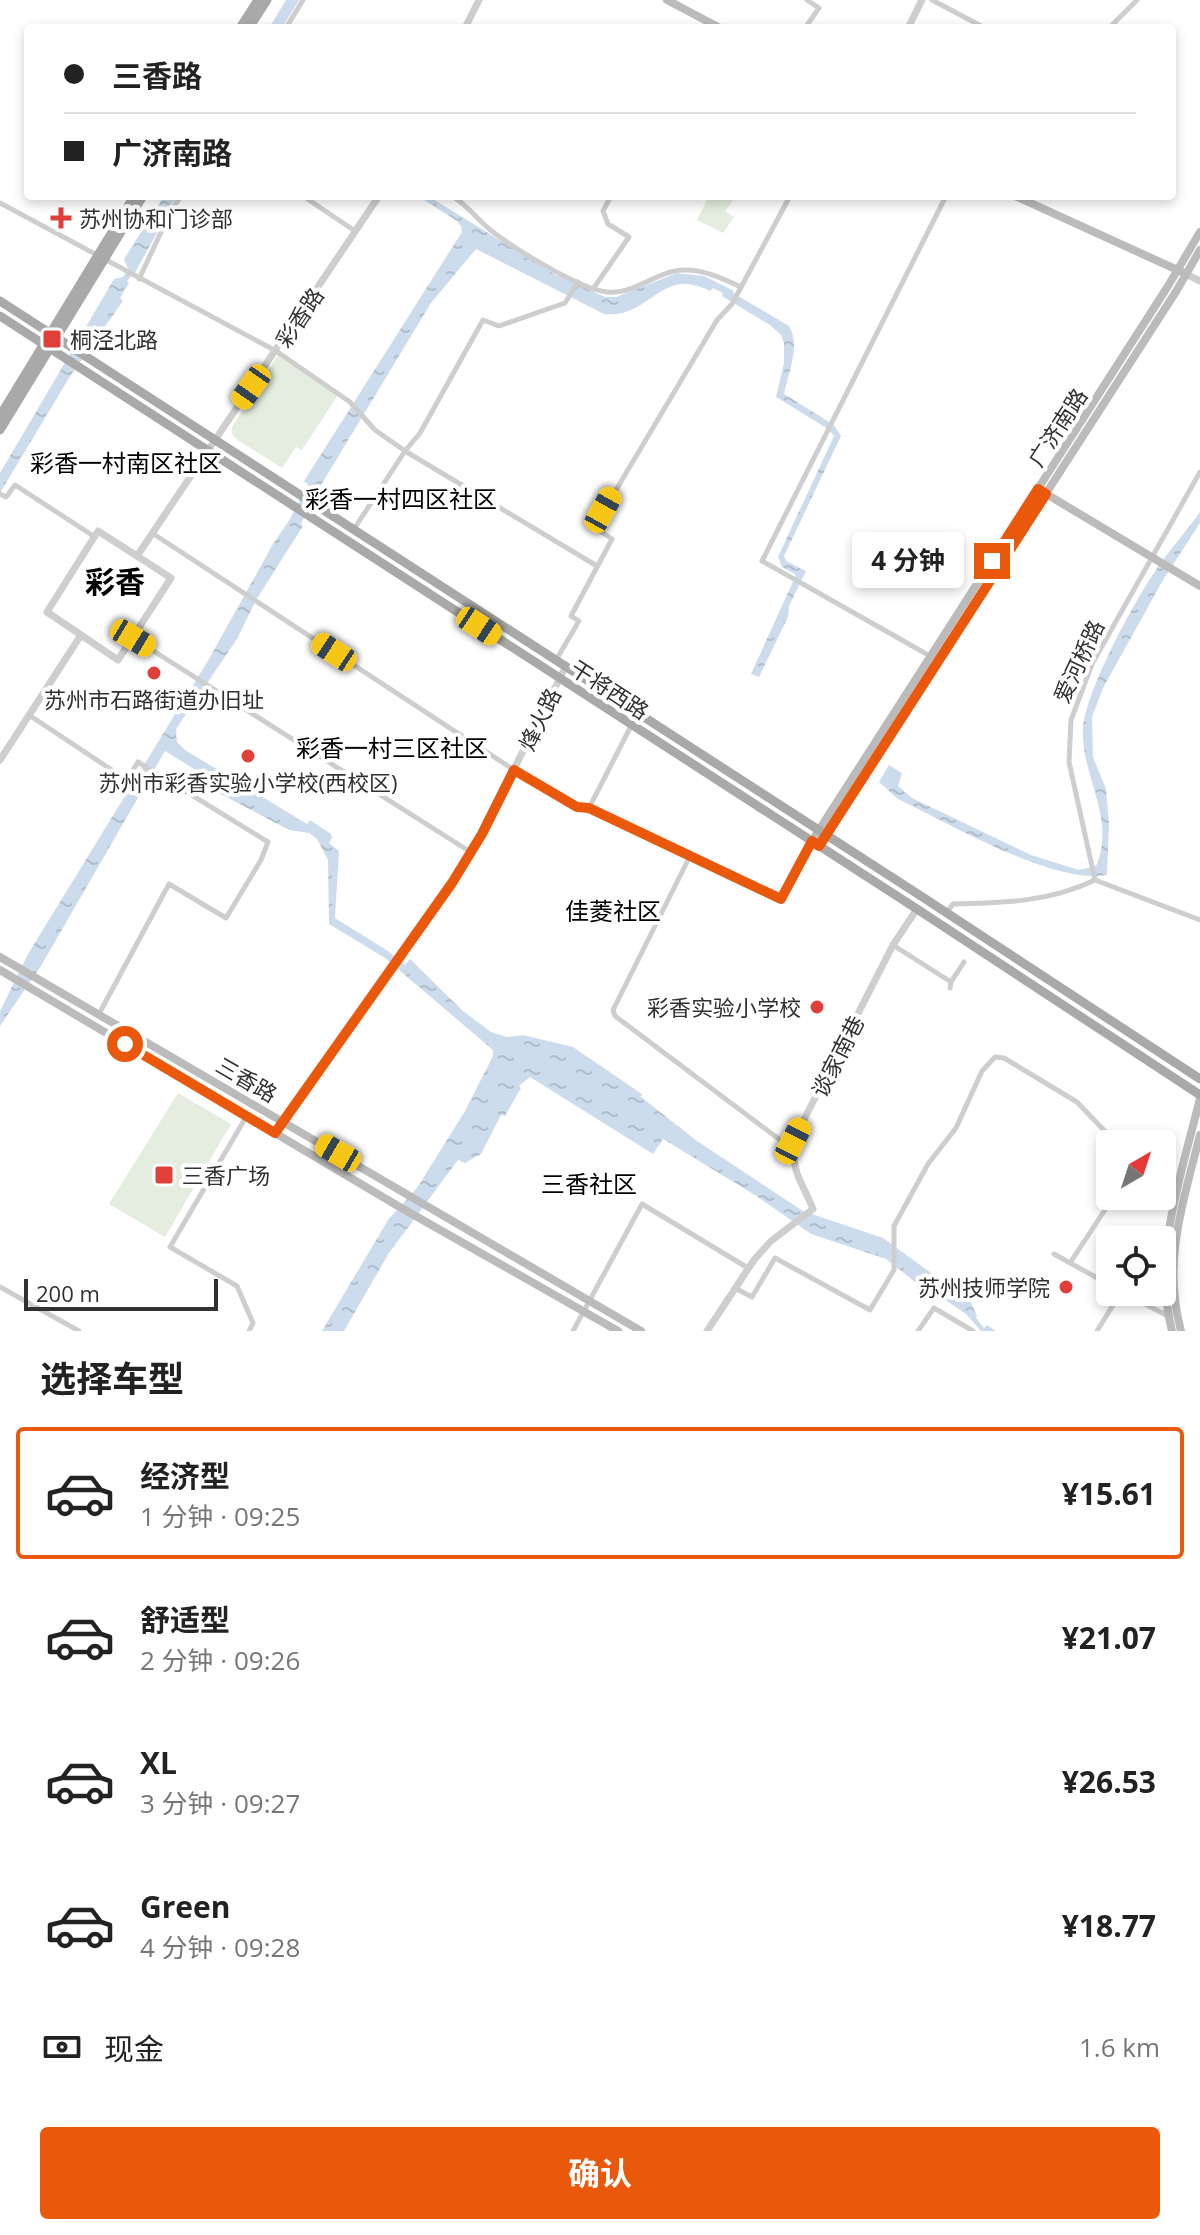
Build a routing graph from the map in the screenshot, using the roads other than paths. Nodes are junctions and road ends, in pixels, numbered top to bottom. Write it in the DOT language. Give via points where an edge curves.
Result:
graph roads {
  1 [pos="258,0"];
  2 [pos="267,0"];
  3 [pos="303,0"];
  4 [pos="479,0"];
  5 [pos="667,0"];
  6 [pos="807,0"];
  7 [pos="922,0"];
  8 [pos="932,0"];
  9 [pos="1137,0"];
  10 [pos="703,18"];
  11 [pos="243,24"];
  12 [pos="252,24"];
  13 [pos="288,24"];
  14 [pos="467,24"];
  15 [pos="700,24"];
  16 [pos="713,24"];
  17 [pos="808,24"];
  18 [pos="910,24"];
  19 [pos="977,24"];
  20 [pos="1113,24"];
  21 [pos="132,200"];
  22 [pos="140,200"];
  23 [pos="178,200"];
  24 [pos="309,200"];
  25 [pos="377,200"];
  26 [pos="457,200"];
  27 [pos="609,200"];
  28 [pos="788,200"];
  29 [pos="944,200"];
  30 [pos="1024,200"];
  31 [pos="0,203"];
  32 [pos="357,232"];
  33 [pos="1200,232"];
  34 [pos="1200,250"];
  35 [pos="101,256"];
  36 [pos="1182,272"];
  37 [pos="139,279"];
  38 [pos="1200,281"];
  39 [pos="577,283"];
  40 [pos="741,287"];
  41 [pos="593,289"];
  42 [pos="0,301"];
  43 [pos="0,316"];
  44 [pos="53,335"];
  45 [pos="46,346"];
  46 [pos="276,351"];
  47 [pos="0,416"];
  48 [pos="0,430"];
  49 [pos="215,440"];
  50 [pos="208,451"];
  51 [pos="405,451"];
  52 [pos="1200,472"];
  53 [pos="1042,492"];
  54 [pos="1,494"];
  55 [pos="354,530"];
  56 [pos="152,533"];
  57 [pos="95,537"];
  58 [pos="137,556"];
  59 [pos="1154,560"];
  60 [pos="597,566"];
  61 [pos="1200,586"];
  62 [pos="81,635"];
  63 [pos="133,638"];
  64 [pos="931,656"];
  65 [pos="556,660"];
  66 [pos="566,666"];
  67 [pos="559,677"];
  68 [pos="29,715"];
  69 [pos="632,725"];
  70 [pos="0,760"];
  71 [pos="514,770"];
  72 [pos="589,808"];
  73 [pos="823,832"];
  74 [pos="816,843"];
  75 [pos="472,853"];
  76 [pos="690,856"];
  77 [pos="1095,879"];
  78 [pos="917,909"];
  79 [pos="947,912"];
  80 [pos="1200,920"];
  81 [pos="987,939"];
  82 [pos="893,945"];
  83 [pos="979,950"];
  84 [pos="0,954"];
  85 [pos="964,962"];
  86 [pos="0,971"];
  87 [pos="99,1014"];
  88 [pos="1200,1079"];
  89 [pos="1200,1096"];
  90 [pos="247,1116"];
  91 [pos="283,1122"];
  92 [pos="1103,1130"];
  93 [pos="275,1133"];
  94 [pos="1200,1135"];
  95 [pos="793,1149"];
  96 [pos="1177,1194"];
  97 [pos="1105,1210"];
  98 [pos="1054,1254"];
  99 [pos="1070,1263"];
  100 [pos="748,1268"];
  101 [pos="1096,1277"];
  102 [pos="734,1287"];
  103 [pos="1,1289"];
  104 [pos="589,1301"];
  105 [pos="1113,1306"];
  106 [pos="1152,1306"];
  107 [pos="584,1311"];
  108 [pos="1172,1315"];
  109 [pos="79,1331"];
  110 [pos="249,1331"];
  111 [pos="573,1331"];
  112 [pos="618,1331"];
  113 [pos="641,1331"];
  114 [pos="707,1331"];
  115 [pos="918,1331"];
  116 [pos="973,1331"];
  117 [pos="1097,1331"];
  118 [pos="1172,1331"];
  119 [pos="1181,1331"];
  1 -- 11 [label="main road"];
  2 -- 12 [label="main road"];
  3 -- 13 [label="street"];
  4 -- 14 [label="street"];
  5 -- 10 [label="main road"];
  6 -- 17 [label="street" via="819,8"];
  7 -- 18 [label="street"];
  8 -- 19 [label="street"];
  9 -- 20 [label="street"];
  10 -- 15 [label="street"];
  10 -- 16 [label="main road"];
  21 -- 35 [label="main road"];
  22 -- 35 [label="main road"];
  23 -- 37 [label="street"];
  24 -- 32 [label="street"];
  25 -- 32 [label="street, 彩香路"];
  26 -- 39 [label="street" via="492,231"];
  27 -- 41 [label="street" via="603,211 608,224 629,237"];
  28 -- 40 [label="street"];
  29 -- 64 [label="street" via="762,561"];
  30 -- 36 [label="main road"];
  31 -- 35 [label="street"];
  32 -- 46 [label="street, 彩香路"];
  33 -- 36 [label="main road, 广济南路"];
  34 -- 36 [label="main road, 广济南路"];
  35 -- 37 [label="street"];
  35 -- 44 [label="main road"];
  36 -- 38 [label="street"];
  36 -- 53 [label="main road, 广济南路"];
  37 -- 46 [label="street"];
  39 -- 41 [label="street"];
  39 -- 51 [label="street" via="565,303 499,326 483,320"];
  40 -- 41 [label="street" via="704,272 682,270 628,290"];
  40 -- 60 [label="street" via="594,527 612,539"];
  42 -- 44 [label="main road, 干将西路"];
  43 -- 45 [label="main road, 干将西路"];
  44 -- 45 [label="main road"];
  44 -- 49 [label="main road, 干将西路"];
  45 -- 47 [label="main road"];
  45 -- 48 [label="main road"];
  45 -- 50 [label="main road, 干将西路"];
  46 -- 49 [label="street, 彩香路"];
  46 -- 51 [label="street" via="350,402"];
  49 -- 50 [label="street, 彩香路"];
  49 -- 55 [label="main road, 干将西路"];
  50 -- 56 [label="street, 彩香路"];
  50 -- 67 [label="main road, 干将西路"];
  51 -- 55 [label="street"];
  51 -- 60 [label="street"];
  52 -- 59 [label="street, 爱河桥路"];
  53 -- 59 [label="main road"];
  53 -- 64 [label="main road, 广济南路"];
  53 -- 73 [label="main road, 广济南路"];
  54 -- 57 [label="street" via="6,497 15,485"];
  55 -- 65 [label="main road, 干将西路"];
  56 -- 58 [label="street, 彩香路"];
  56 -- 71 [label="street"];
  57 -- 58 [label="street" via="98,531"];
  57 -- 62 [label="street" via="47,612"];
  58 -- 63 [label="street" via="171,578"];
  59 -- 61 [label="main road"];
  59 -- 77 [label="street, 爱河桥路" via="1092,664 1071,720 1069,762"];
  60 -- 65 [label="street" via="571,616 579,621"];
  62 -- 63 [label="street" via="118,660"];
  62 -- 68 [label="street"];
  63 -- 75 [label="street"];
  64 -- 73 [label="main road, 广济南路"];
  65 -- 66 [label="main road, 干将西路"];
  66 -- 67 [label="street, 烽火路"];
  66 -- 73 [label="main road, 干将西路"];
  67 -- 69 [label="main road, 干将西路"];
  67 -- 71 [label="street, 烽火路"];
  68 -- 70 [label="street"];
  68 -- 87 [label="street" via="127,780 138,762 268,842 226,918 169,884"];
  69 -- 72 [label="street"];
  69 -- 74 [label="main road, 干将西路"];
  71 -- 72 [label="street" via="577,807"];
  71 -- 75 [label="street, 烽火路"];
  72 -- 76 [label="street"];
  73 -- 74 [label="main road, 广济南路"];
  73 -- 79 [label="main road, 干将西路"];
  74 -- 76 [label="street" via="781,899"];
  74 -- 78 [label="main road, 干将西路"];
  75 -- 91 [label="street, 烽火路"];
  76 -- 95 [label="street" via="613,1010 615,1016"];
  77 -- 79 [label="street" via="1072,891 1012,903 953,904"];
  77 -- 80 [label="street"];
  78 -- 82 [label="street, 谈家南巷"];
  78 -- 83 [label="main road, 干将西路"];
  79 -- 81 [label="main road, 干将西路"];
  81 -- 83 [label="main road"];
  81 -- 88 [label="main road, 干将西路"];
  82 -- 85 [label="street" via="951,985"];
  82 -- 95 [label="street, 谈家南巷"];
  83 -- 89 [label="main road, 干将西路"];
  84 -- 87 [label="main road, 三香路"];
  86 -- 90 [label="main road, 三香路"];
  87 -- 91 [label="main road, 三香路"];
  89 -- 96 [label="main road"];
  90 -- 93 [label="main road, 三香路"];
  90 -- 110 [label="street" via="170,1247 237,1286 253,1323"];
  91 -- 93 [label="street, 烽火路"];
  91 -- 104 [label="main road, 三香路"];
  92 -- 102 [label="street" via="1069,1096 1004,1058 991,1059 956,1128 928,1164 894,1226 894,1270 870,1310 775,1258 752,1297"];
  93 -- 107 [label="main road, 三香路"];
  94 -- 108 [label="main road" via="1174,1253"];
  95 -- 100 [label="street" via="793,1164 812,1210 771,1241"];
  96 -- 108 [label="main road" via="1163,1268"];
  97 -- 99 [label="street"];
  98 -- 99 [label="street"];
  99 -- 101 [label="street"];
  100 -- 102 [label="street"];
  100 -- 104 [label="street" via="642,1204"];
  102 -- 114 [label="street"];
  103 -- 109 [label="street"];
  104 -- 107 [label="street"];
  104 -- 113 [label="main road, 三香路"];
  105 -- 117 [label="street"];
  106 -- 108 [label="street"];
  107 -- 111 [label="street"];
  107 -- 112 [label="main road, 三香路"];
  108 -- 118 [label="main road"];
  108 -- 119 [label="main road"];
  115 -- 116 [label="street" via="934,1308"];
}
